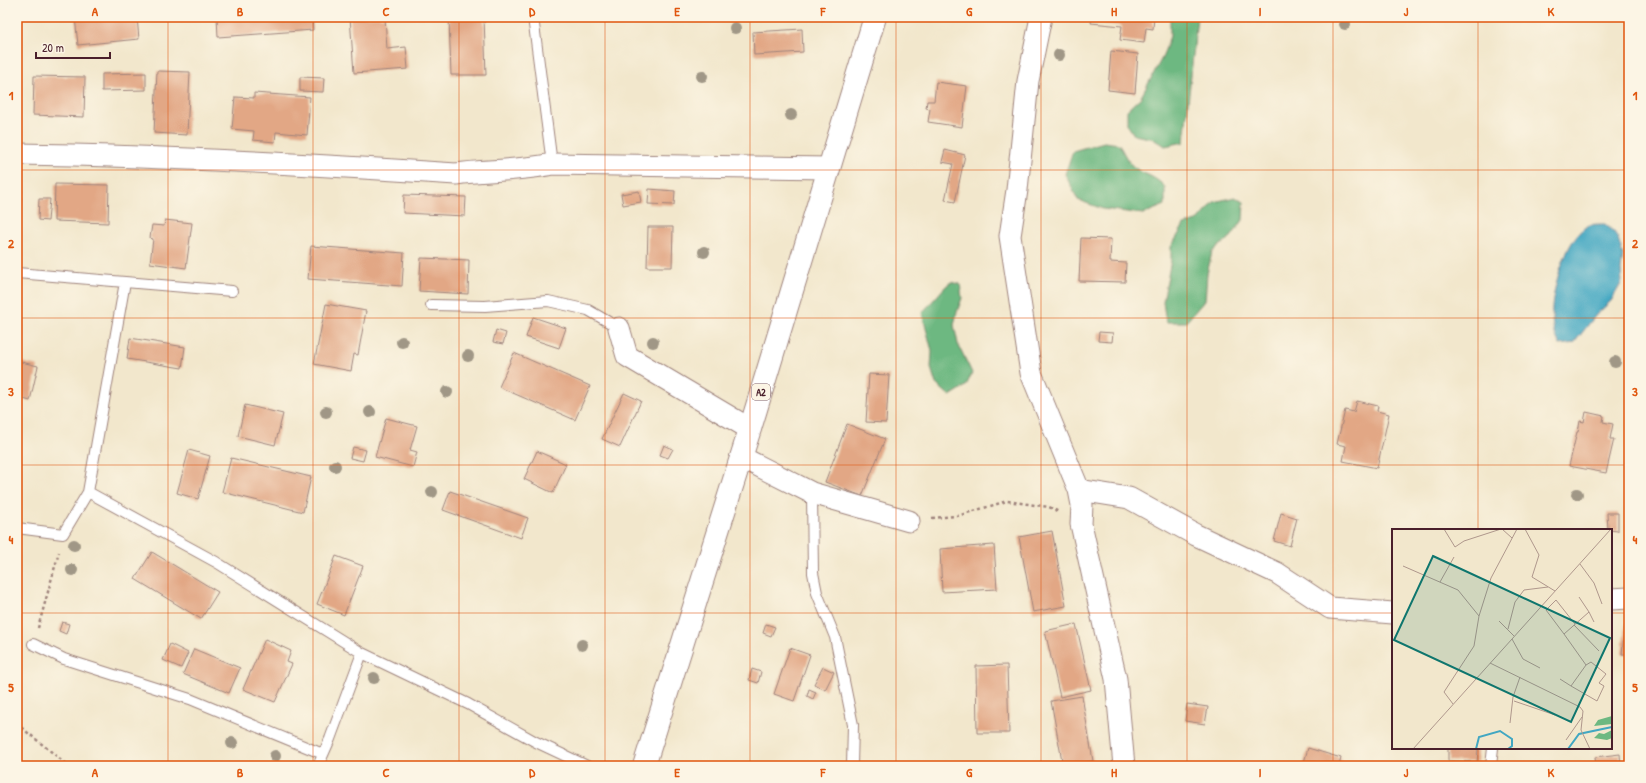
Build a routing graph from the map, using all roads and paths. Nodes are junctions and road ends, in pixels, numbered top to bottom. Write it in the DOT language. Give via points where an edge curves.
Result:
graph roads {
  1 [pos="533,17"];
  2 [pos="875,17"];
  3 [pos="1040,17"];
  4 [pos="17,154"];
  5 [pos="552,164"];
  6 [pos="829,168"];
  7 [pos="17,273"];
  8 [pos="125,282"];
  9 [pos="232,291"];
  10 [pos="431,305"];
  11 [pos="620,328"];
  12 [pos="750,429"];
  13 [pos="741,457"];
  14 [pos="1079,490"];
  15 [pos="88,492"];
  16 [pos="812,493"];
  17 [pos="909,521"];
  18 [pos="1081,524"];
  19 [pos="17,528"];
  20 [pos="63,534"];
  21 [pos="1629,598"];
  22 [pos="1612,599"];
  23 [pos="1392,613"];
  24 [pos="34,644"];
  25 [pos="362,653"];
  26 [pos="17,724"];
  27 [pos="1493,749"];
  28 [pos="323,754"];
  29 [pos="69,766"];
  30 [pos="318,766"];
  31 [pos="587,766"];
  32 [pos="644,766"];
  33 [pos="852,766"];
  34 [pos="1124,766"];
  35 [pos="1491,766"];
  1 -- 5 [label="lane"];
  2 -- 6 [label="main road, A2"];
  3 -- 14 [label="street" via="1028,81 1010,236 1031,373"];
  4 -- 5 [label="street" via="78,154 456,174 534,168"];
  5 -- 6 [label="street"];
  6 -- 12 [label="main road, A2"];
  7 -- 8 [label="lane"];
  8 -- 9 [label="lane"];
  8 -- 15 [label="lane"];
  10 -- 11 [label="lane" via="485,306 548,301 588,310"];
  11 -- 12 [label="street" via="627,356"];
  12 -- 13 [label="main road, A2"];
  13 -- 16 [label="street"];
  13 -- 32 [label="main road, A2"];
  14 -- 18 [label="street" via="1082,505"];
  14 -- 23 [label="street" via="1129,498 1196,535 1277,573 1330,608"];
  15 -- 20 [label="lane"];
  15 -- 25 [label="lane" via="216,562"];
  16 -- 17 [label="street"];
  16 -- 33 [label="lane" via="813,573 817,593 835,637 853,724"];
  17 -- 18 [label="path" via="957,516 1007,501 1049,507"];
  18 -- 34 [label="street" via="1116,679"];
  19 -- 20 [label="lane"];
  20 -- 24 [label="path"];
  21 -- 22 [label="street"];
  24 -- 28 [label="lane" via="64,659 190,699"];
  25 -- 28 [label="lane"];
  25 -- 31 [label="lane"];
  26 -- 29 [label="path"];
  27 -- 35 [label="lane"];
  28 -- 30 [label="lane"];
}
